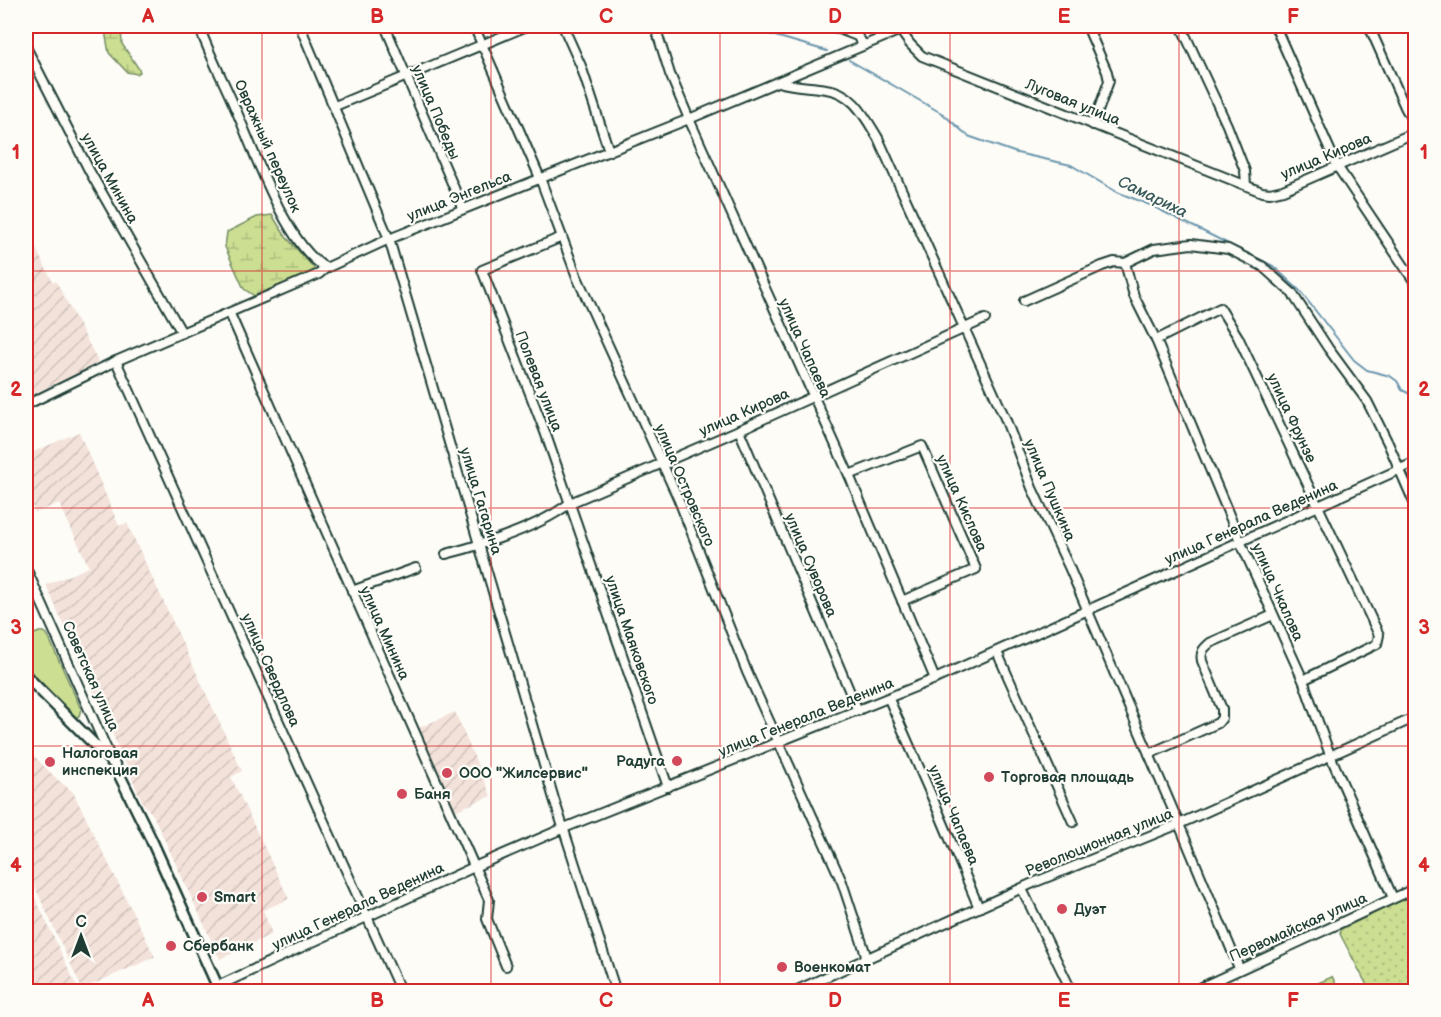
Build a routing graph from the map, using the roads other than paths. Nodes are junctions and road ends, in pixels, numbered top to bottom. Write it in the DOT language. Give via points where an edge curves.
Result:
graph roads {
  1 [pos="199,26"];
  2 [pos="300,26"];
  3 [pos="385,26"];
  4 [pos="474,26"];
  5 [pos="527,26"];
  6 [pos="563,26"];
  7 [pos="655,26"];
  8 [pos="831,26"];
  9 [pos="910,26"];
  10 [pos="1087,26"];
  11 [pos="1182,26"];
  12 [pos="1275,26"];
  13 [pos="1370,26"];
  14 [pos="900,30"];
  15 [pos="482,45"];
  16 [pos="864,45"];
  17 [pos="26,47"];
  18 [pos="406,75"];
  19 [pos="779,82"];
  20 [pos="335,106"];
  21 [pos="689,119"];
  22 [pos="1094,125"];
  23 [pos="1416,127"];
  24 [pos="1416,132"];
  25 [pos="609,151"];
  26 [pos="1337,166"];
  27 [pos="540,178"];
  28 [pos="1246,184"];
  29 [pos="463,209"];
  30 [pos="562,237"];
  31 [pos="389,239"];
  32 [pos="1125,262"];
  33 [pos="326,268"];
  34 [pos="1416,284"];
  35 [pos="1024,301"];
  36 [pos="230,314"];
  37 [pos="985,319"];
  38 [pos="965,328"];
  39 [pos="182,333"];
  40 [pos="1156,340"];
  41 [pos="116,361"];
  42 [pos="812,396"];
  43 [pos="26,405"];
  44 [pos="739,430"];
  45 [pos="1416,462"];
  46 [pos="662,463"];
  47 [pos="1400,470"];
  48 [pos="849,475"];
  49 [pos="570,502"];
  50 [pos="1319,506"];
  51 [pos="1416,507"];
  52 [pos="1240,542"];
  53 [pos="480,545"];
  54 [pos="446,554"];
  55 [pos="26,568"];
  56 [pos="416,568"];
  57 [pos="352,591"];
  58 [pos="902,601"];
  59 [pos="1088,610"];
  60 [pos="1274,615"];
  61 [pos="997,652"];
  62 [pos="26,676"];
  63 [pos="935,680"];
  64 [pos="1303,680"];
  65 [pos="889,699"];
  66 [pos="858,711"];
  67 [pos="1416,717"];
  68 [pos="779,743"];
  69 [pos="1149,754"];
  70 [pos="1330,755"];
  71 [pos="114,764"];
  72 [pos="668,787"];
  73 [pos="1073,822"];
  74 [pos="1179,824"];
  75 [pos="564,828"];
  76 [pos="474,867"];
  77 [pos="1416,888"];
  78 [pos="1022,889"];
  79 [pos="1394,898"];
  80 [pos="979,908"];
  81 [pos="367,915"];
  82 [pos="867,958"];
  83 [pos="506,966"];
  84 [pos="1239,968"];
  85 [pos="219,989"];
  86 [pos="205,992"];
  87 [pos="401,992"];
  88 [pos="616,992"];
  89 [pos="793,992"];
  90 [pos="1072,992"];
  91 [pos="1191,992"];
  1 -- 33 [label="street, Овражный переулок" via="285,218 315,262"];
  2 -- 20 [label="street, улица Гагарина"];
  3 -- 18 [label="street, улица Победы"];
  4 -- 15 [label="street, улица Островского"];
  5 -- 15 [label="street"];
  6 -- 25 [label="street" via="585,76"];
  7 -- 21 [label="street, улица Чапаева"];
  8 -- 16 [label="street" via="857,36"];
  9 -- 14 [label="street, улица Энгельса"];
  10 -- 22 [label="street" via="1109,81"];
  11 -- 28 [label="street" via="1227,125 1245,171"];
  12 -- 26 [label="street"];
  13 -- 23 [label="street"];
  14 -- 16 [label="street, улица Энгельса"];
  14 -- 22 [label="street, Луговая улица" via="922,56"];
  15 -- 18 [label="street"];
  15 -- 27 [label="street, улица Островского"];
  16 -- 19 [label="street, улица Энгельса"];
  17 -- 39 [label="street, улица Минина" via="90,172"];
  18 -- 20 [label="street"];
  18 -- 29 [label="street, улица Победы"];
  19 -- 21 [label="street, улица Энгельса"];
  19 -- 38 [label="street, улица Пушкина" via="829,89 858,106 878,138"];
  20 -- 31 [label="street, улица Гагарина"];
  21 -- 25 [label="street, улица Энгельса"];
  21 -- 42 [label="street, улица Чапаева"];
  22 -- 28 [label="street, Луговая улица"];
  24 -- 26 [label="street, улица Кирова"];
  25 -- 27 [label="street, улица Энгельса"];
  26 -- 28 [label="street, улица Кирова" via="1270,193"];
  26 -- 34 [label="street"];
  27 -- 29 [label="street, улица Энгельса"];
  27 -- 30 [label="street, улица Островского"];
  29 -- 31 [label="street, улица Энгельса"];
  30 -- 46 [label="street, улица Островского"];
  30 -- 49 [label="street, Полевая улица" via="482,270"];
  31 -- 33 [label="street, улица Энгельса"];
  31 -- 53 [label="street, улица Гагарина"];
  32 -- 35 [label="street" via="1102,266"];
  32 -- 40 [label="street, улица Чкалова" via="1134,296"];
  32 -- 47 [label="street" via="1154,249 1191,244 1228,249 1262,266 1292,293 1367,401"];
  33 -- 36 [label="street, улица Энгельса"];
  36 -- 39 [label="street, улица Энгельса"];
  36 -- 57 [label="street, улица Минина"];
  37 -- 38 [label="street, улица Кирова"];
  38 -- 42 [label="street, улица Кирова"];
  38 -- 59 [label="street, улица Пушкина"];
  39 -- 41 [label="street, улица Энгельса"];
  40 -- 50 [label="street, улица Фрунзе" via="1220,308 1238,337"];
  40 -- 52 [label="street, улица Чкалова"];
  41 -- 43 [label="street, улица Энгельса"];
  41 -- 81 [label="street, улица Свердлова"];
  42 -- 44 [label="street, улица Кирова"];
  42 -- 48 [label="street, улица Чапаева"];
  44 -- 46 [label="street, улица Кирова"];
  44 -- 66 [label="street, улица Суворова"];
  45 -- 47 [label="street, улица Генерала Веденина"];
  46 -- 49 [label="street, улица Кирова"];
  46 -- 68 [label="street, улица Островского"];
  47 -- 50 [label="street, улица Генерала Веденина"];
  47 -- 51 [label="street"];
  48 -- 58 [label="street, улица Чапаева"];
  48 -- 58 [label="street, улица Кислова" via="922,446 976,569"];
  49 -- 53 [label="street, улица Кирова" via="551,516"];
  49 -- 72 [label="street, улица Маяковского"];
  50 -- 52 [label="street, улица Генерала Веденина"];
  50 -- 64 [label="street, улица Фрунзе" via="1379,640 1366,651"];
  52 -- 59 [label="street, улица Генерала Веденина"];
  52 -- 60 [label="street, улица Чкалова"];
  53 -- 54 [label="street, улица Кирова"];
  53 -- 75 [label="street, улица Гагарина"];
  55 -- 71 [label="street, Советская улица"];
  56 -- 57 [label="street"];
  57 -- 76 [label="street, улица Минина"];
  58 -- 63 [label="street, улица Чапаева"];
  59 -- 61 [label="street, улица Генерала Веденина"];
  59 -- 69 [label="street, улица Пушкина"];
  60 -- 64 [label="street, улица Чкалова"];
  60 -- 69 [label="street" via="1203,648 1202,661 1222,718"];
  61 -- 63 [label="street, улица Генерала Веденина"];
  61 -- 73 [label="street"];
  62 -- 71 [label="street"];
  63 -- 65 [label="street, улица Генерала Веденина"];
  64 -- 70 [label="street, улица Чкалова"];
  65 -- 66 [label="street, улица Генерала Веденина"];
  65 -- 80 [label="street, улица Чапаева"];
  66 -- 68 [label="street, улица Генерала Веденина"];
  67 -- 70 [label="street, Революционная улица"];
  68 -- 72 [label="street, улица Генерала Веденина"];
  68 -- 82 [label="street, улица Островского" via="842,882"];
  69 -- 74 [label="street, улица Пушкина"];
  70 -- 74 [label="street, Революционная улица"];
  70 -- 79 [label="street, улица Чкалова"];
  71 -- 85 [label="street, Советская улица"];
  72 -- 75 [label="street, улица Генерала Веденина"];
  74 -- 78 [label="street, Революционная улица"];
  74 -- 84 [label="street, улица Пушкина"];
  75 -- 76 [label="street, улица Генерала Веденина"];
  75 -- 88 [label="street, улица Гагарина"];
  76 -- 81 [label="street, улица Генерала Веденина"];
  76 -- 83 [label="street, улица Минина" via="489,900 488,919"];
  77 -- 79 [label="street, Первомайская улица"];
  78 -- 80 [label="street, Революционная улица"];
  78 -- 90 [label="street"];
  79 -- 84 [label="street, Первомайская улица"];
  80 -- 82 [label="street, Революционная улица"];
  81 -- 85 [label="street, улица Генерала Веденина"];
  81 -- 87 [label="street, улица Свердлова"];
  82 -- 89 [label="street, Революционная улица"];
  84 -- 91 [label="street, Первомайская улица"];
  85 -- 86 [label="street, улица Генерала Веденина"];
}
